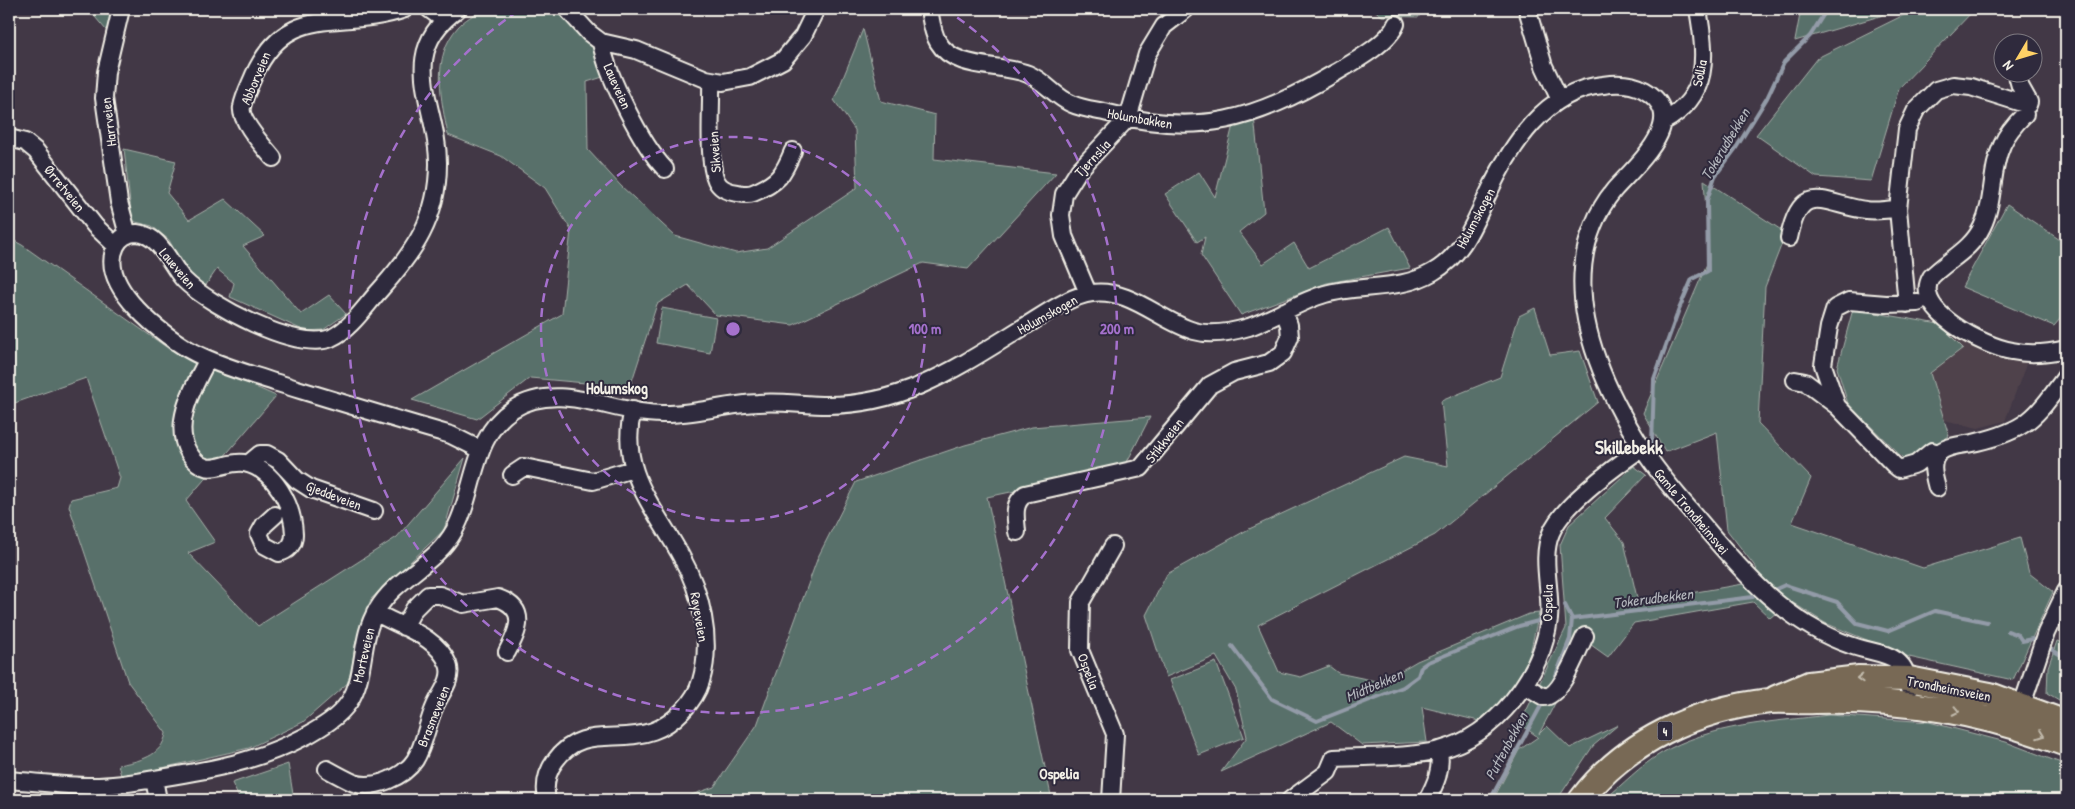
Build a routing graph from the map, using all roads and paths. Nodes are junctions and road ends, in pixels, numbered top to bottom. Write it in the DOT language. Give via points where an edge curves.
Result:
graph roads {
  1 [pos="121,9"];
  2 [pos="405,9"];
  3 [pos="429,9"];
  4 [pos="458,9"];
  5 [pos="567,9"];
  6 [pos="816,9"];
  7 [pos="929,9"];
  8 [pos="1186,9"];
  9 [pos="1527,9"];
  10 [pos="1698,9"];
  11 [pos="444,20"];
  12 [pos="1396,24"];
  13 [pos="602,42"];
  14 [pos="711,81"];
  15 [pos="2019,82"];
  16 [pos="1560,100"];
  17 [pos="2025,114"];
  18 [pos="1128,118"];
  19 [pos="1663,122"];
  20 [pos="9,138"];
  21 [pos="793,151"];
  22 [pos="273,158"];
  23 [pos="665,169"];
  24 [pos="1898,209"];
  25 [pos="1789,238"];
  26 [pos="122,240"];
  27 [pos="1088,293"];
  28 [pos="1930,303"];
  29 [pos="1907,304"];
  30 [pos="1284,311"];
  31 [pos="2066,349"];
  32 [pos="208,359"];
  33 [pos="2066,376"];
  34 [pos="1795,380"];
  35 [pos="1837,406"];
  36 [pos="628,409"];
  37 [pos="1642,448"];
  38 [pos="481,450"];
  39 [pos="1938,453"];
  40 [pos="248,464"];
  41 [pos="632,469"];
  42 [pos="512,475"];
  43 [pos="1937,488"];
  44 [pos="374,511"];
  45 [pos="275,515"];
  46 [pos="1016,532"];
  47 [pos="1113,546"];
  48 [pos="2066,591"];
  49 [pos="375,612"];
  50 [pos="404,627"];
  51 [pos="1585,636"];
  52 [pos="506,652"];
  53 [pos="1909,679"];
  54 [pos="1524,685"];
  55 [pos="1770,701"];
  56 [pos="1907,704"];
  57 [pos="2018,716"];
  58 [pos="2066,723"];
  59 [pos="2066,744"];
  60 [pos="1439,750"];
  61 [pos="327,769"];
  62 [pos="154,779"];
  63 [pos="9,780"];
  64 [pos="158,800"];
  65 [pos="547,800"];
  66 [pos="1111,800"];
  67 [pos="1290,800"];
  68 [pos="1428,800"];
  69 [pos="1581,800"];
  1 -- 26 [label="street, Harrveien" via="106,72 104,98"];
  2 -- 22 [label="street, Abborveien" via="384,16 311,17 288,26 275,38 259,62 241,109 243,118"];
  3 -- 11 [label="street"];
  4 -- 11 [label="street, Laueveien"];
  5 -- 13 [label="street"];
  6 -- 14 [label="street" via="803,36 783,60 750,77"];
  7 -- 18 [label="street, Holumbakken" via="938,43 951,54 972,62 1021,71 1072,104"];
  8 -- 18 [label="street, Tjernslia" via="1164,26 1147,54"];
  9 -- 16 [label="street" via="1544,66"];
  10 -- 19 [label="street, Sollia" via="1703,54 1700,81 1687,104"];
  11 -- 26 [label="street, Laueveien" via="430,44 423,77 438,163 429,218 408,257 336,335 317,342 297,340 231,312 184,280 153,240 143,234"];
  12 -- 18 [label="street, Holumbakken" via="1385,40 1315,85 1235,118 1188,125"];
  13 -- 14 [label="street" via="636,50"];
  13 -- 23 [label="street, Laueveien" via="608,66 638,133"];
  14 -- 21 [label="street, Sikveien" via="712,164 716,181 723,188 732,193 749,194 767,188 783,175"];
  15 -- 24 [label="street" via="2030,102 2028,105 1971,87 1953,85 1936,90 1920,104 1907,129"];
  16 -- 19 [label="street" via="1589,87 1609,84 1634,86 1654,98 1662,110"];
  16 -- 30 [label="street, Holumskogen" via="1544,112 1518,142 1464,242 1442,266 1430,275 1412,281 1325,294"];
  17 -- 28 [label="street" via="2008,134 1998,155 1990,204 1982,228 1970,246 1931,277 1926,289"];
  18 -- 27 [label="street, Tjernslia" via="1078,170 1067,188 1062,205 1064,236"];
  19 -- 37 [label="street, Gamle Trondheimsvei" via="1655,142 1602,207 1588,240 1583,267 1584,309 1592,345 1609,387"];
  20 -- 26 [label="street, Ørretveien" via="31,146 96,226"];
  24 -- 25 [label="street" via="1868,211 1811,200 1800,207"];
  24 -- 29 [label="street"];
  26 -- 32 [label="street" via="113,258 115,270 122,289 136,309 182,346"];
  27 -- 30 [label="street, Holumskogen" via="1121,296 1186,328 1204,333 1236,330"];
  27 -- 36 [label="street, Holumskogen" via="1048,312 945,373 884,398 844,405 757,403 670,414"];
  28 -- 29 [label="street"];
  28 -- 31 [label="street" via="1958,327 1995,346 2027,353"];
  29 -- 35 [label="street" via="1849,301 1835,308 1823,365"];
  30 -- 46 [label="street, Stikkveien" via="1290,337 1279,357 1264,365 1234,372 1210,385 1141,468 1025,494 1015,506"];
  32 -- 38 [label="street" via="333,401 451,435"];
  32 -- 40 [label="street, Gjeddeveien" via="186,409 185,442 190,454 204,466"];
  33 -- 39 [label="street" via="2030,421 2006,436"];
  34 -- 35 [label="street" via="1805,382"];
  35 -- 39 [label="street" via="1899,469 1916,464 1932,451"];
  36 -- 38 [label="street, Morteveien" via="562,397 533,400 512,409 502,418"];
  36 -- 41 [label="street, Røyeveien"];
  37 -- 53 [label="street, Gamle Trondheimsvei" via="1716,541 1772,600 1817,632 1894,658 1906,668"];
  37 -- 54 [label="street, Ospelia" via="1575,502 1554,525 1546,553 1549,621 1542,647"];
  38 -- 49 [label="street, Morteveien" via="462,513 449,539 432,558 389,593"];
  39 -- 43 [label="street" via="1933,467"];
  40 -- 44 [label="street, Gjeddeveien" via="260,454 271,456 311,489"];
  40 -- 45 [label="street, Gjeddeveien" via="273,481 288,506 294,537 289,548 279,553 264,545 259,534"];
  41 -- 42 [label="street" via="593,481 524,467"];
  41 -- 65 [label="street, Røyeveien" via="684,562 696,591 705,638 702,680 690,702 660,728 585,740 566,748 549,772"];
  47 -- 66 [label="street, Ospelia" via="1082,602 1080,650 1115,734"];
  48 -- 57 [label="street"];
  49 -- 50 [label="street, Brasmeveien"];
  49 -- 62 [label="street, Morteveien" via="366,632 360,675 354,692 333,719 289,744 243,763"];
  50 -- 52 [label="street" via="419,602 431,594 463,604 498,598 513,608 519,623 518,633"];
  50 -- 61 [label="street, Brasmeveien" via="439,649 449,665 449,678 434,707 414,762 385,782 368,784 356,783"];
  51 -- 54 [label="street" via="1554,694 1544,697"];
  53 -- 55 [label="highway, Trondheimsveien / 4, one-way" via="1859,678 1809,684"];
  53 -- 56 [label="street"];
  53 -- 57 [label="highway, Trondheimsveien / 4" via="1976,692"];
  54 -- 60 [label="street, Ospelia" via="1507,707 1485,727 1459,743"];
  55 -- 56 [label="highway, Trondheimsveien / 4" via="1862,700"];
  55 -- 69 [label="highway, Trondheimsveien / 4" via="1703,716 1657,734 1614,763"];
  56 -- 57 [label="highway, Trondheimsveien / 4, one-way" via="1979,716"];
  57 -- 58 [label="highway, Trondheimsveien / 4"];
  57 -- 59 [label="highway, Trondheimsveien / 4, one-way"];
  60 -- 67 [label="street, Ospelia" via="1334,758 1328,772"];
  60 -- 68 [label="street" via="1439,775"];
  62 -- 63 [label="street, Morteveien" via="94,786"];
  62 -- 64 [label="street"];
}
